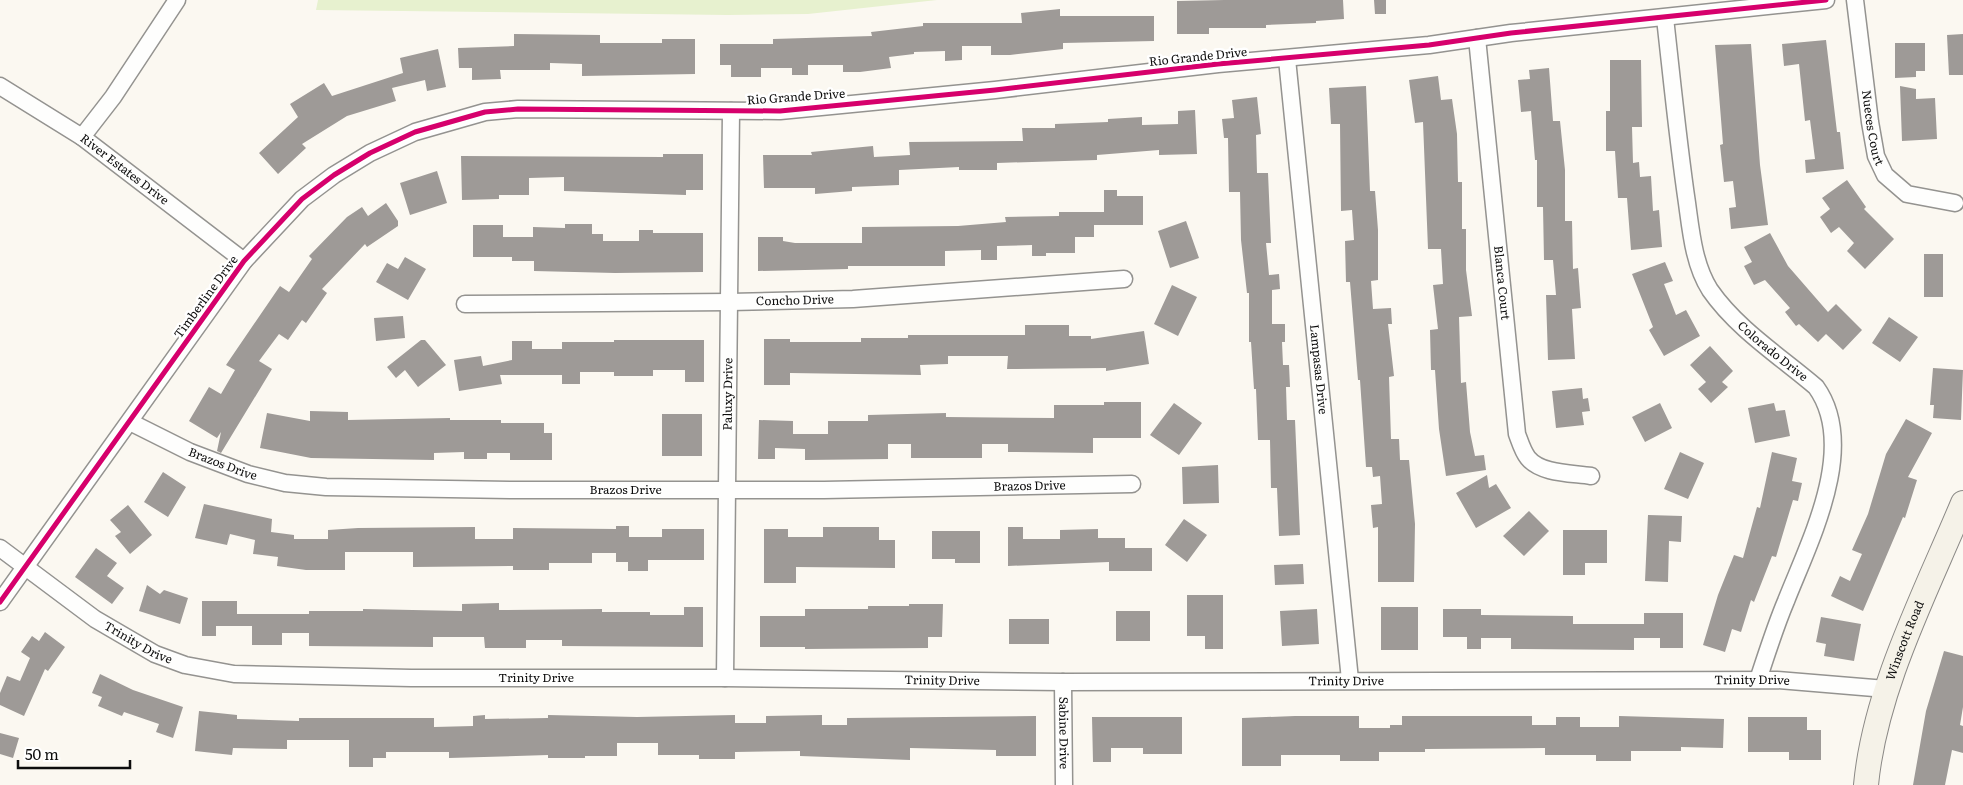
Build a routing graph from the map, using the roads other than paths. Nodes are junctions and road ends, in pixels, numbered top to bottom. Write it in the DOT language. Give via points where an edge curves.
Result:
graph roads {
  1 [pos="176,0"];
  2 [pos="1826,0"];
  3 [pos="1855,0"];
  4 [pos="1665,18"];
  5 [pos="1476,38"];
  6 [pos="1287,59"];
  7 [pos="0,86"];
  8 [pos="571,110"];
  9 [pos="731,111"];
  10 [pos="82,137"];
  11 [pos="1955,203"];
  12 [pos="244,261"];
  13 [pos="1124,279"];
  14 [pos="730,302"];
  15 [pos="465,304"];
  16 [pos="130,422"];
  17 [pos="1591,476"];
  18 [pos="1132,484"];
  19 [pos="728,490"];
  20 [pos="1963,503"];
  21 [pos="0,548"];
  22 [pos="24,568"];
  23 [pos="0,602"];
  24 [pos="725,678"];
  25 [pos="1350,680"];
  26 [pos="1758,680"];
  27 [pos="1063,682"];
  28 [pos="1886,689"];
  29 [pos="1064,785"];
  30 [pos="1866,785"];
  1 -- 10 [label="street" via="113,97"];
  2 -- 4 [label="street, Rio Grande Drive"];
  3 -- 11 [label="street, Nueces Court" via="1870,122 1876,156 1884,175 1907,194"];
  4 -- 5 [label="street, Rio Grande Drive"];
  4 -- 26 [label="street, Colorado Drive" via="1683,175 1700,270 1721,305 1816,388 1823,397 1831,424 1832,458 1822,508"];
  5 -- 6 [label="street, Rio Grande Drive"];
  5 -- 17 [label="street, Blanca Court" via="1517,434 1527,457 1534,464"];
  6 -- 9 [label="street, Rio Grande Drive" via="780,111"];
  6 -- 25 [label="street, Lampasas Drive"];
  7 -- 10 [label="street, River Estates Drive"];
  8 -- 9 [label="street, Rio Grande Drive"];
  8 -- 12 [label="street, Timberline Drive" via="485,112 415,132 370,153 302,199"];
  9 -- 14 [label="street, Paluxy Drive"];
  10 -- 12 [label="street, River Estates Drive"];
  12 -- 16 [label="street, Timberline Drive"];
  13 -- 14 [label="street, Concho Drive" via="853,298"];
  14 -- 15 [label="street, Concho Drive"];
  14 -- 19 [label="street, Paluxy Drive"];
  16 -- 19 [label="street, Brazos Drive" via="206,458 248,474 285,483 326,487 503,490"];
  16 -- 22 [label="street, Timberline Drive"];
  18 -- 19 [label="street, Brazos Drive"];
  19 -- 24 [label="street, Paluxy Drive"];
  20 -- 28 [label="main road, Winscott Road"];
  21 -- 22 [label="street, Trinity Drive"];
  22 -- 23 [label="street, Timberline Drive"];
  22 -- 24 [label="street, Trinity Drive" via="95,620 154,654 185,665 234,674 411,678"];
  24 -- 27 [label="street, Trinity Drive"];
  25 -- 26 [label="street, Trinity Drive"];
  25 -- 27 [label="street, Trinity Drive"];
  26 -- 28 [label="street, Trinity Drive"];
  27 -- 29 [label="street, Sabine Drive"];
  28 -- 30 [label="main road, Winscott Road" via="1869,752"];
}
